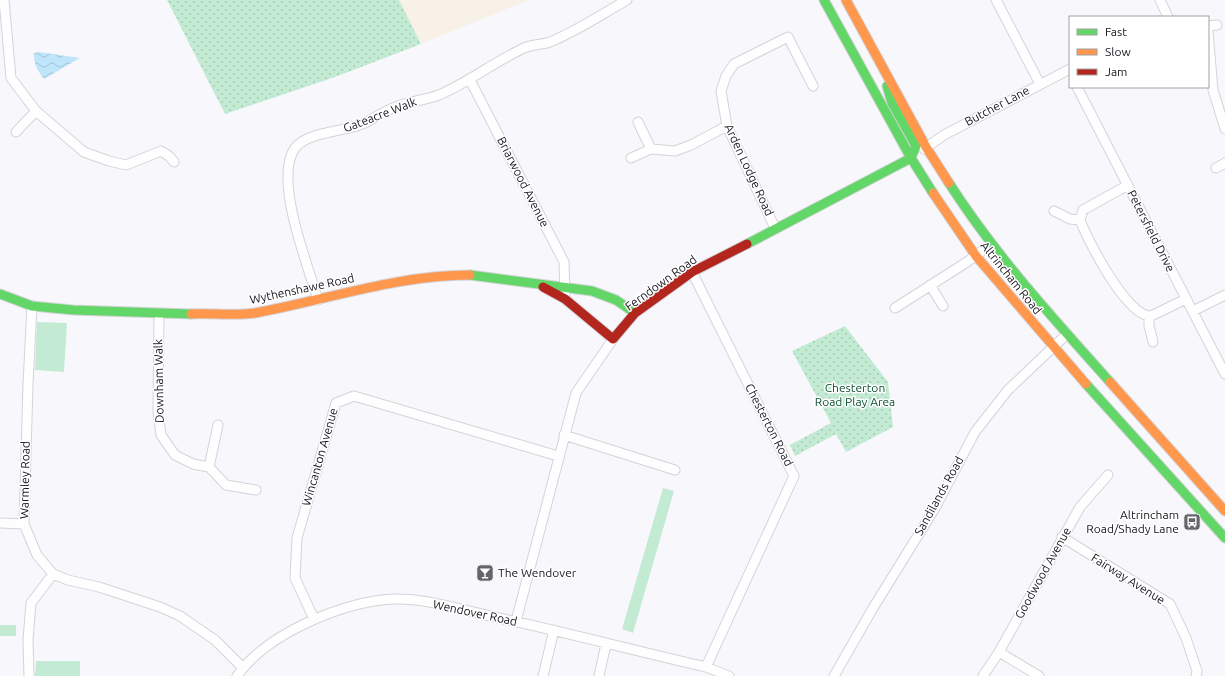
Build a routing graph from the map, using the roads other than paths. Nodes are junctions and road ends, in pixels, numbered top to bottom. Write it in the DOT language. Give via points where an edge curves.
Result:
graph roads {
  1 [pos="4,0"];
  2 [pos="628,0"];
  3 [pos="824,0"];
  4 [pos="846,0"];
  5 [pos="996,0"];
  6 [pos="1160,0"];
  7 [pos="1168,16"];
  8 [pos="1209,44"];
  9 [pos="1069,70"];
  10 [pos="886,74"];
  11 [pos="470,80"];
  12 [pos="1040,84"];
  13 [pos="813,86"];
  14 [pos="1078,88"];
  15 [pos="36,111"];
  16 [pos="638,122"];
  17 [pos="727,126"];
  18 [pos="1225,129"];
  19 [pos="16,132"];
  20 [pos="926,148"];
  21 [pos="651,149"];
  22 [pos="631,158"];
  23 [pos="911,158"];
  24 [pos="174,162"];
  25 [pos="1225,163"];
  26 [pos="1216,168"];
  27 [pos="1128,185"];
  28 [pos="1054,211"];
  29 [pos="1080,220"];
  30 [pos="775,228"];
  31 [pos="992,244"];
  32 [pos="976,256"];
  33 [pos="692,272"];
  34 [pos="538,284"];
  35 [pos="930,285"];
  36 [pos="566,286"];
  37 [pos="0,294"];
  38 [pos="1225,295"];
  39 [pos="565,299"];
  40 [pos="1186,299"];
  41 [pos="318,300"];
  42 [pos="32,306"];
  43 [pos="943,306"];
  44 [pos="895,308"];
  45 [pos="1193,311"];
  46 [pos="636,313"];
  47 [pos="159,314"];
  48 [pos="1149,316"];
  49 [pos="1067,334"];
  50 [pos="613,339"];
  51 [pos="1153,342"];
  52 [pos="1052,347"];
  53 [pos="1225,374"];
  54 [pos="218,425"];
  55 [pos="564,435"];
  56 [pos="558,456"];
  57 [pos="209,467"];
  58 [pos="675,470"];
  59 [pos="1108,475"];
  60 [pos="256,490"];
  61 [pos="1225,510"];
  62 [pos="1225,517"];
  63 [pos="0,524"];
  64 [pos="24,524"];
  65 [pos="1215,526"];
  66 [pos="1062,537"];
  67 [pos="1225,538"];
  68 [pos="53,574"];
  69 [pos="314,619"];
  70 [pos="516,621"];
  71 [pos="554,630"];
  72 [pos="606,644"];
  73 [pos="1000,652"];
  74 [pos="706,667"];
  75 [pos="243,668"];
  76 [pos="29,676"];
  77 [pos="237,676"];
  78 [pos="543,676"];
  79 [pos="599,676"];
  80 [pos="728,676"];
  81 [pos="834,676"];
  82 [pos="983,676"];
  83 [pos="1039,676"];
  84 [pos="1196,676"];
  1 -- 15 [label="street" via="11,78"];
  2 -- 11 [label="street, Gateacre Walk" via="549,42 525,47"];
  3 -- 23 [label="main road, Altrincham Road"];
  4 -- 10 [label="main road, Altrincham Road"];
  5 -- 12 [label="street"];
  6 -- 7 [label="street"];
  8 -- 18 [label="street" via="1213,90"];
  9 -- 12 [label="street, Butcher Lane"];
  10 -- 20 [label="main road, Altrincham Road"];
  10 -- 23 [label="main road" via="892,103 916,146"];
  11 -- 36 [label="street, Briarwood Avenue" via="564,262"];
  11 -- 41 [label="street, Gateacre Walk" via="437,95 397,106 351,128 314,135 295,148 289,162 288,192"];
  12 -- 20 [label="street, Butcher Lane" via="944,135"];
  13 -- 17 [label="street, Arden Lodge Road" via="788,37 734,64 726,76 721,91"];
  14 -- 27 [label="street, Petersfield Drive"];
  15 -- 19 [label="street"];
  15 -- 24 [label="street" via="84,152 126,165 161,151"];
  16 -- 21 [label="street"];
  17 -- 21 [label="street" via="676,151"];
  17 -- 30 [label="street, Arden Lodge Road"];
  20 -- 23 [label="street, Butcher Lane"];
  20 -- 31 [label="main road, Altrincham Road"];
  21 -- 22 [label="street"];
  23 -- 30 [label="main road, Ferndown Road"];
  23 -- 32 [label="main road, Altrincham Road"];
  25 -- 26 [label="street"];
  27 -- 29 [label="street" via="1085,208"];
  27 -- 40 [label="street, Petersfield Drive"];
  28 -- 29 [label="street" via="1070,219"];
  29 -- 48 [label="street" via="1110,279 1136,308"];
  30 -- 33 [label="main road, Ferndown Road"];
  31 -- 32 [label="street"];
  31 -- 49 [label="main road, Altrincham Road"];
  32 -- 35 [label="street"];
  32 -- 52 [label="main road, Altrincham Road"];
  33 -- 46 [label="main road, Ferndown Road"];
  33 -- 74 [label="street, Chesterton Road" via="794,476"];
  34 -- 36 [label="main road, Wythenshawe Road"];
  34 -- 39 [label="main road, Wythenshawe Road"];
  34 -- 41 [label="main road, Wythenshawe Road" via="508,278 445,275 391,282"];
  35 -- 43 [label="street"];
  35 -- 44 [label="street"];
  36 -- 39 [label="street, Briarwood Avenue"];
  36 -- 46 [label="main road, Wythenshawe Road" via="592,291 616,300"];
  37 -- 42 [label="main road, Wythenshawe Road"];
  38 -- 45 [label="street"];
  39 -- 50 [label="main road, Wythenshawe Road"];
  40 -- 45 [label="street, Petersfield Drive"];
  40 -- 48 [label="street"];
  41 -- 47 [label="main road, Wythenshawe Road" via="254,313"];
  42 -- 47 [label="main road, Wythenshawe Road"];
  42 -- 64 [label="street, Warmley Road"];
  45 -- 53 [label="street, Petersfield Drive"];
  46 -- 50 [label="main road, Ferndown Road"];
  47 -- 57 [label="street, Downham Walk" via="158,412 161,435 175,456 193,464"];
  48 -- 51 [label="street"];
  49 -- 52 [label="street, Sandilands Road"];
  49 -- 61 [label="main road, Altrincham Road"];
  50 -- 55 [label="street, Ferndown Road" via="576,393"];
  52 -- 65 [label="main road, Altrincham Road"];
  52 -- 81 [label="street, Sandilands Road" via="1008,390 975,432 935,508"];
  54 -- 57 [label="street"];
  55 -- 56 [label="street, Ferndown Road"];
  55 -- 58 [label="street"];
  56 -- 69 [label="street, Wincanton Avenue" via="354,396 336,403 297,538 295,578"];
  56 -- 70 [label="street, Ferndown Road"];
  57 -- 60 [label="street" via="226,485"];
  59 -- 66 [label="street, Goodwood Avenue" via="1080,507"];
  62 -- 65 [label="street"];
  63 -- 64 [label="street"];
  64 -- 68 [label="street, Warmley Road" via="37,555"];
  65 -- 67 [label="main road, Altrincham Road"];
  66 -- 73 [label="street, Goodwood Avenue"];
  66 -- 84 [label="street, Fairway Avenue" via="1170,604 1186,638 1197,671"];
  68 -- 75 [label="street, Warmley Road" via="160,607 180,616 215,640"];
  68 -- 76 [label="street" via="31,603"];
  69 -- 70 [label="street, Wendover Road" via="350,606 394,599 446,606"];
  69 -- 75 [label="street, Wendover Road" via="272,643"];
  70 -- 71 [label="street, Wendover Road"];
  71 -- 72 [label="street, Wendover Road"];
  71 -- 78 [label="street"];
  72 -- 74 [label="street, Wendover Road"];
  72 -- 79 [label="street"];
  73 -- 82 [label="street, Goodwood Avenue"];
  73 -- 83 [label="street"];
  74 -- 80 [label="street, Wendover Road"];
  75 -- 77 [label="street, Wendover Road"];
}
